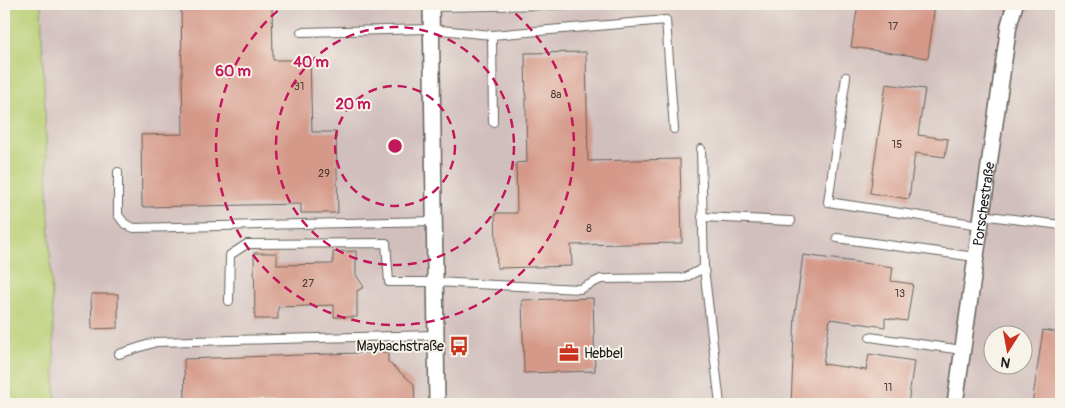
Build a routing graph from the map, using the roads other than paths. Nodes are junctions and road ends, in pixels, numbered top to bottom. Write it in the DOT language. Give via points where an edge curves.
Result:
graph roads {
  1 [pos="595,4"];
  2 [pos="1016,4"];
  3 [pos="430,5"];
  4 [pos="430,29"];
  5 [pos="300,32"];
  6 [pos="492,35"];
  7 [pos="846,77"];
  8 [pos="493,122"];
  9 [pos="674,128"];
  10 [pos="701,149"];
  11 [pos="118,172"];
  12 [pos="702,217"];
  13 [pos="434,220"];
  14 [pos="981,220"];
  15 [pos="791,222"];
  16 [pos="1061,225"];
  17 [pos="837,238"];
  18 [pos="975,257"];
  19 [pos="704,268"];
  20 [pos="435,282"];
  21 [pos="229,301"];
  22 [pos="436,335"];
  23 [pos="870,337"];
  24 [pos="962,350"];
  25 [pos="119,354"];
  26 [pos="437,404"];
  27 [pos="720,404"];
  28 [pos="955,404"];
  1 -- 3 [label="lane"];
  2 -- 14 [label="street, Porschestraße" via="1009,25"];
  3 -- 4 [label="street"];
  4 -- 5 [label="lane"];
  4 -- 6 [label="lane"];
  4 -- 13 [label="street"];
  6 -- 8 [label="lane"];
  6 -- 9 [label="lane" via="666,20"];
  7 -- 14 [label="lane" via="828,202"];
  10 -- 12 [label="lane"];
  11 -- 13 [label="lane" via="118,215 125,224 134,228"];
  12 -- 15 [label="lane"];
  12 -- 19 [label="lane"];
  13 -- 20 [label="street"];
  14 -- 16 [label="lane"];
  14 -- 18 [label="street, Porschestraße"];
  17 -- 18 [label="lane"];
  18 -- 24 [label="street, Porschestraße"];
  19 -- 20 [label="lane" via="684,278 602,280 580,289"];
  19 -- 27 [label="lane"];
  20 -- 21 [label="lane" via="388,282 386,243 247,244 230,255"];
  20 -- 22 [label="street"];
  22 -- 25 [label="lane" via="156,342"];
  22 -- 26 [label="street"];
  23 -- 24 [label="lane"];
  24 -- 28 [label="street, Porschestraße"];
}
